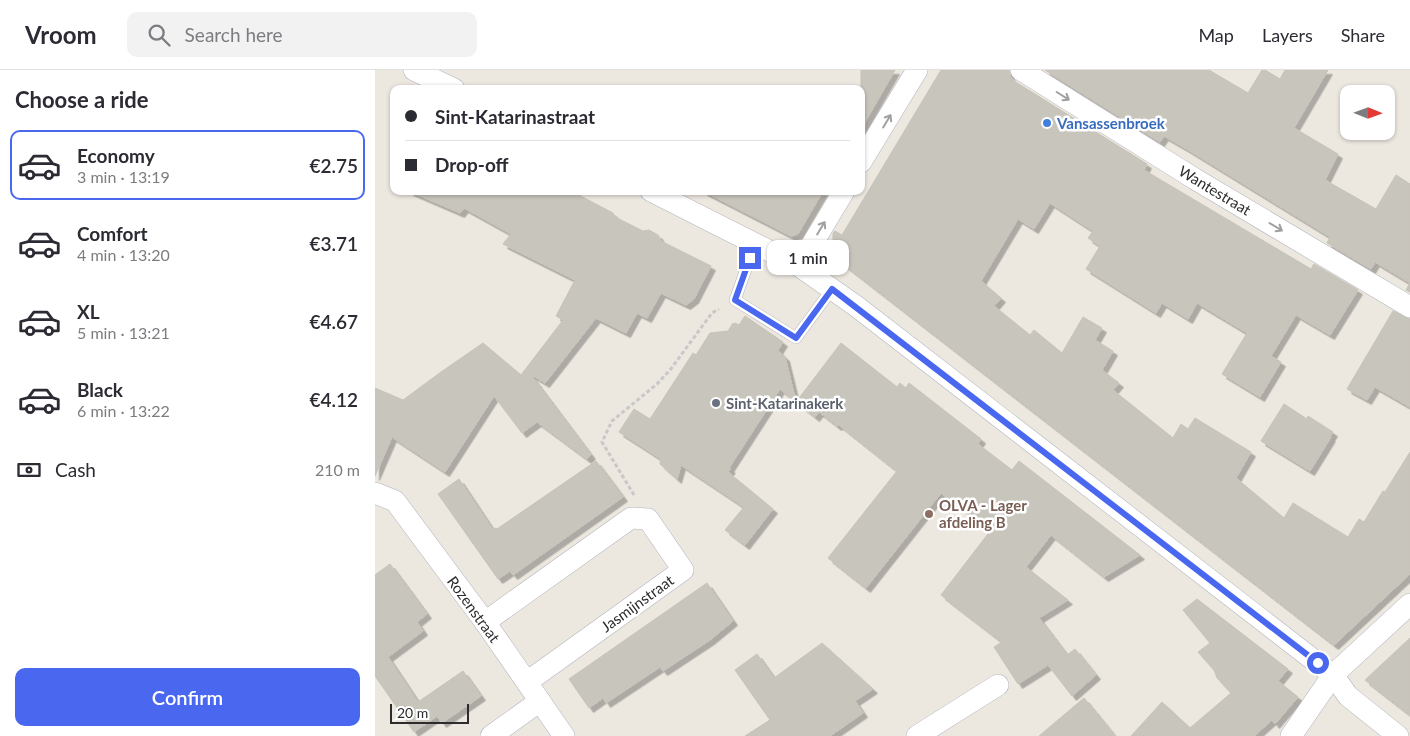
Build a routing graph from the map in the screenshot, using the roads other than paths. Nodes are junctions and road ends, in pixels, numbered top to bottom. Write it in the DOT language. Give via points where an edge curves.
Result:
graph roads {
  1 [pos="414,70"];
  2 [pos="917,70"];
  3 [pos="1021,70"];
  4 [pos="446,85"];
  5 [pos="865,155"];
  6 [pos="659,195"];
  7 [pos="842,195"];
  8 [pos="755,244"];
  9 [pos="799,266"];
  10 [pos="832,289"];
  11 [pos="1410,307"];
  12 [pos="375,493"];
  13 [pos="1410,604"];
  14 [pos="485,622"];
  15 [pos="1333,675"];
  16 [pos="527,682"];
  17 [pos="998,685"];
  18 [pos="540,701"];
  19 [pos="491,736"];
  20 [pos="564,736"];
  21 [pos="917,736"];
  22 [pos="1291,736"];
  23 [pos="1397,736"];
  1 -- 4 [label="street"];
  5 -- 2 [label="street, one-way"];
  3 -- 11 [label="street, Wantestraat, one-way" via="1195,179"];
  6 -- 8 [label="street"];
  9 -- 7 [label="street, one-way"];
  8 -- 9 [label="street"];
  8 -- 10 [label="lane" via="735,300 796,338"];
  9 -- 10 [label="street"];
  10 -- 15 [label="street"];
  12 -- 14 [label="street, Rozenstraat" via="395,501"];
  13 -- 15 [label="street"];
  14 -- 16 [label="street, Rozenstraat"];
  14 -- 16 [label="street, Jasmijnstraat" via="631,518 648,519 683,570"];
  15 -- 22 [label="street"];
  15 -- 23 [label="street" via="1348,696"];
  16 -- 18 [label="street, Rozenstraat"];
  17 -- 21 [label="street"];
  18 -- 19 [label="street"];
  18 -- 20 [label="street, Rozenstraat"];
}
